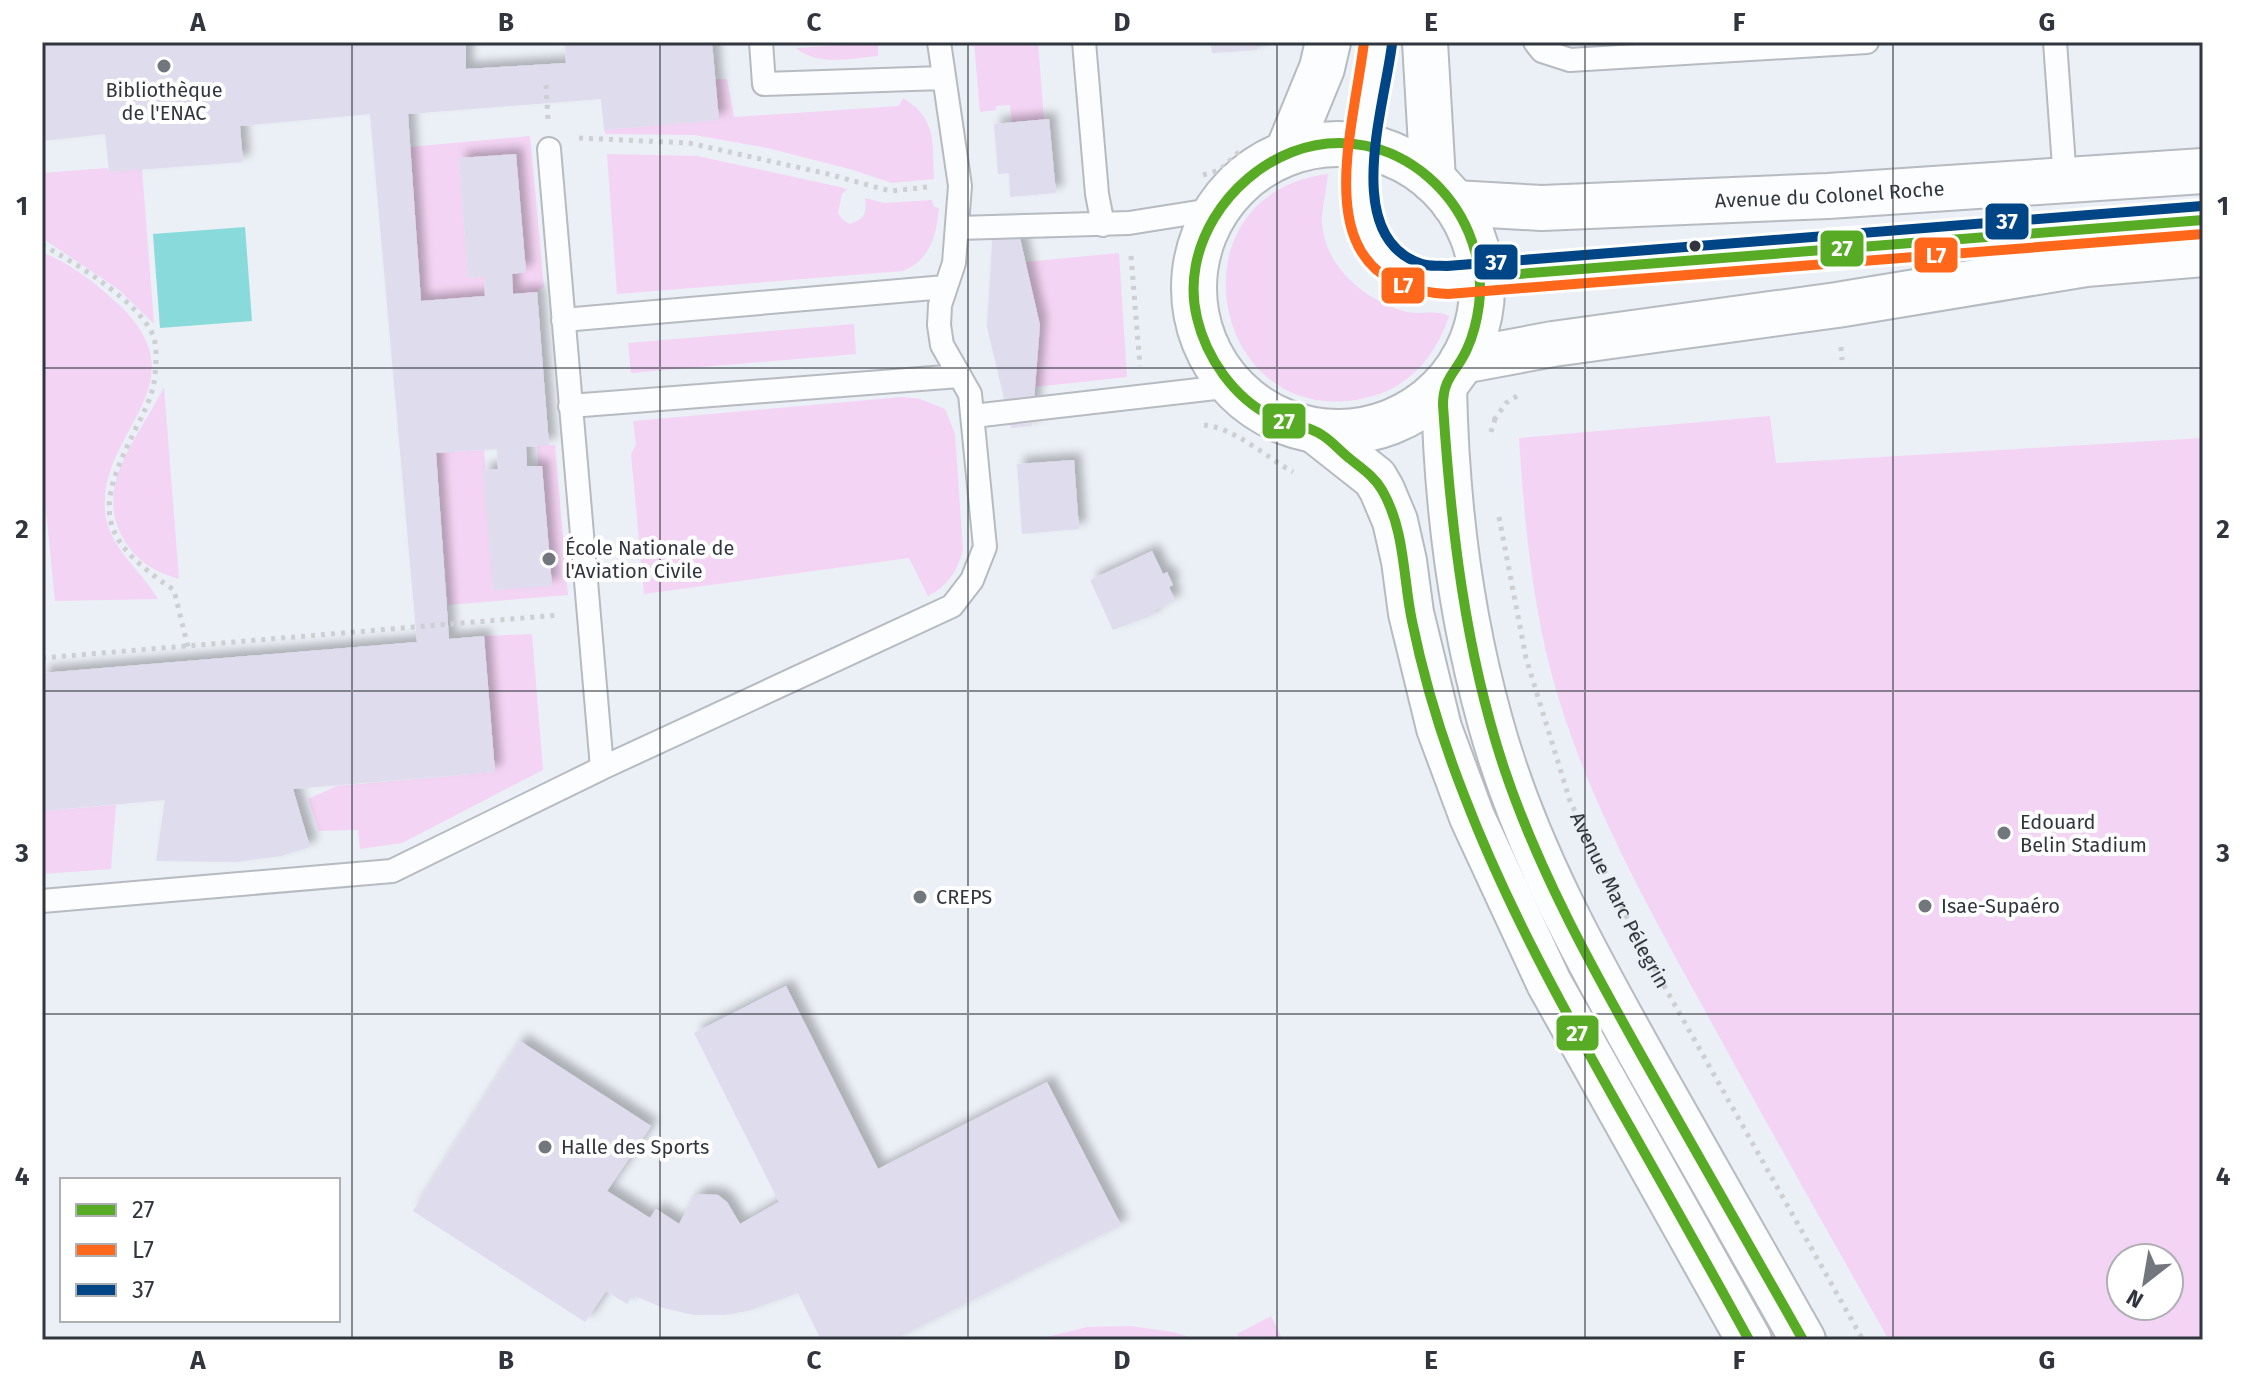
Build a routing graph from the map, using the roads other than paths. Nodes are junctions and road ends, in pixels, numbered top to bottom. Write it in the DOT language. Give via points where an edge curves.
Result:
graph roads {
  1 [pos="761,42"];
  2 [pos="939,42"];
  3 [pos="1328,42"];
  4 [pos="1378,42"];
  5 [pos="1425,42"];
  6 [pos="1535,42"];
  7 [pos="1867,42"];
  8 [pos="2055,42"];
  9 [pos="1084,51"];
  10 [pos="942,78"];
  11 [pos="1363,146"];
  12 [pos="1268,147"];
  13 [pos="549,149"];
  14 [pos="2203,171"];
  15 [pos="2065,180"];
  16 [pos="1444,192"];
  17 [pos="1208,193"];
  18 [pos="2203,220"];
  19 [pos="1103,225"];
  20 [pos="958,228"];
  21 [pos="2203,254"];
  22 [pos="1481,277"];
  23 [pos="945,287"];
  24 [pos="563,320"];
  25 [pos="1453,374"];
  26 [pos="959,376"];
  27 [pos="1233,386"];
  28 [pos="570,406"];
  29 [pos="973,416"];
  30 [pos="1318,433"];
  31 [pos="602,768"];
  32 [pos="42,901"];
  33 [pos="1749,1340"];
  34 [pos="1803,1340"];
  1 -- 10 [label="lane" via="764,84"];
  2 -- 10 [label="lane"];
  3 -- 12 [label="street" via="1322,68"];
  4 -- 11 [label="lane"];
  5 -- 16 [label="street"];
  6 -- 7 [label="lane" via="1542,51 1570,60"];
  8 -- 15 [label="lane"];
  9 -- 19 [label="lane"];
  10 -- 20 [label="lane" via="960,186"];
  11 -- 12 [label="street"];
  11 -- 16 [label="street" via="1400,158"];
  11 -- 22 [label="lane" via="1360,217 1370,243 1391,264 1417,278"];
  12 -- 17 [label="street" via="1254,170 1227,194"];
  13 -- 24 [label="lane"];
  14 -- 15 [label="street, Avenue du Colonel Roche"];
  15 -- 16 [label="street, Avenue du Colonel Roche" via="1542,208"];
  16 -- 22 [label="street" via="1473,238"];
  17 -- 19 [label="lane"];
  17 -- 27 [label="street" via="1194,270 1195,313 1208,352"];
  18 -- 22 [label="lane"];
  19 -- 20 [label="lane"];
  20 -- 23 [label="lane"];
  21 -- 25 [label="street" via="2086,264 1553,344"];
  22 -- 25 [label="street" via="1479,320"];
  23 -- 24 [label="lane"];
  23 -- 26 [label="lane" via="940,305 942,345"];
  24 -- 28 [label="lane"];
  25 -- 30 [label="street" via="1414,410 1379,426"];
  25 -- 34 [label="street" via="1444,424 1456,545 1490,722 1519,806 1556,896 1603,986"];
  26 -- 28 [label="lane"];
  26 -- 29 [label="lane" via="970,394"];
  27 -- 29 [label="lane"];
  27 -- 30 [label="street" via="1264,412"];
  28 -- 31 [label="lane"];
  29 -- 31 [label="lane" via="985,547 972,580 952,606"];
  30 -- 33 [label="street" via="1375,478 1382,490 1395,521 1435,714 1472,817 1549,983"];
  31 -- 32 [label="lane" via="392,871"];
}
